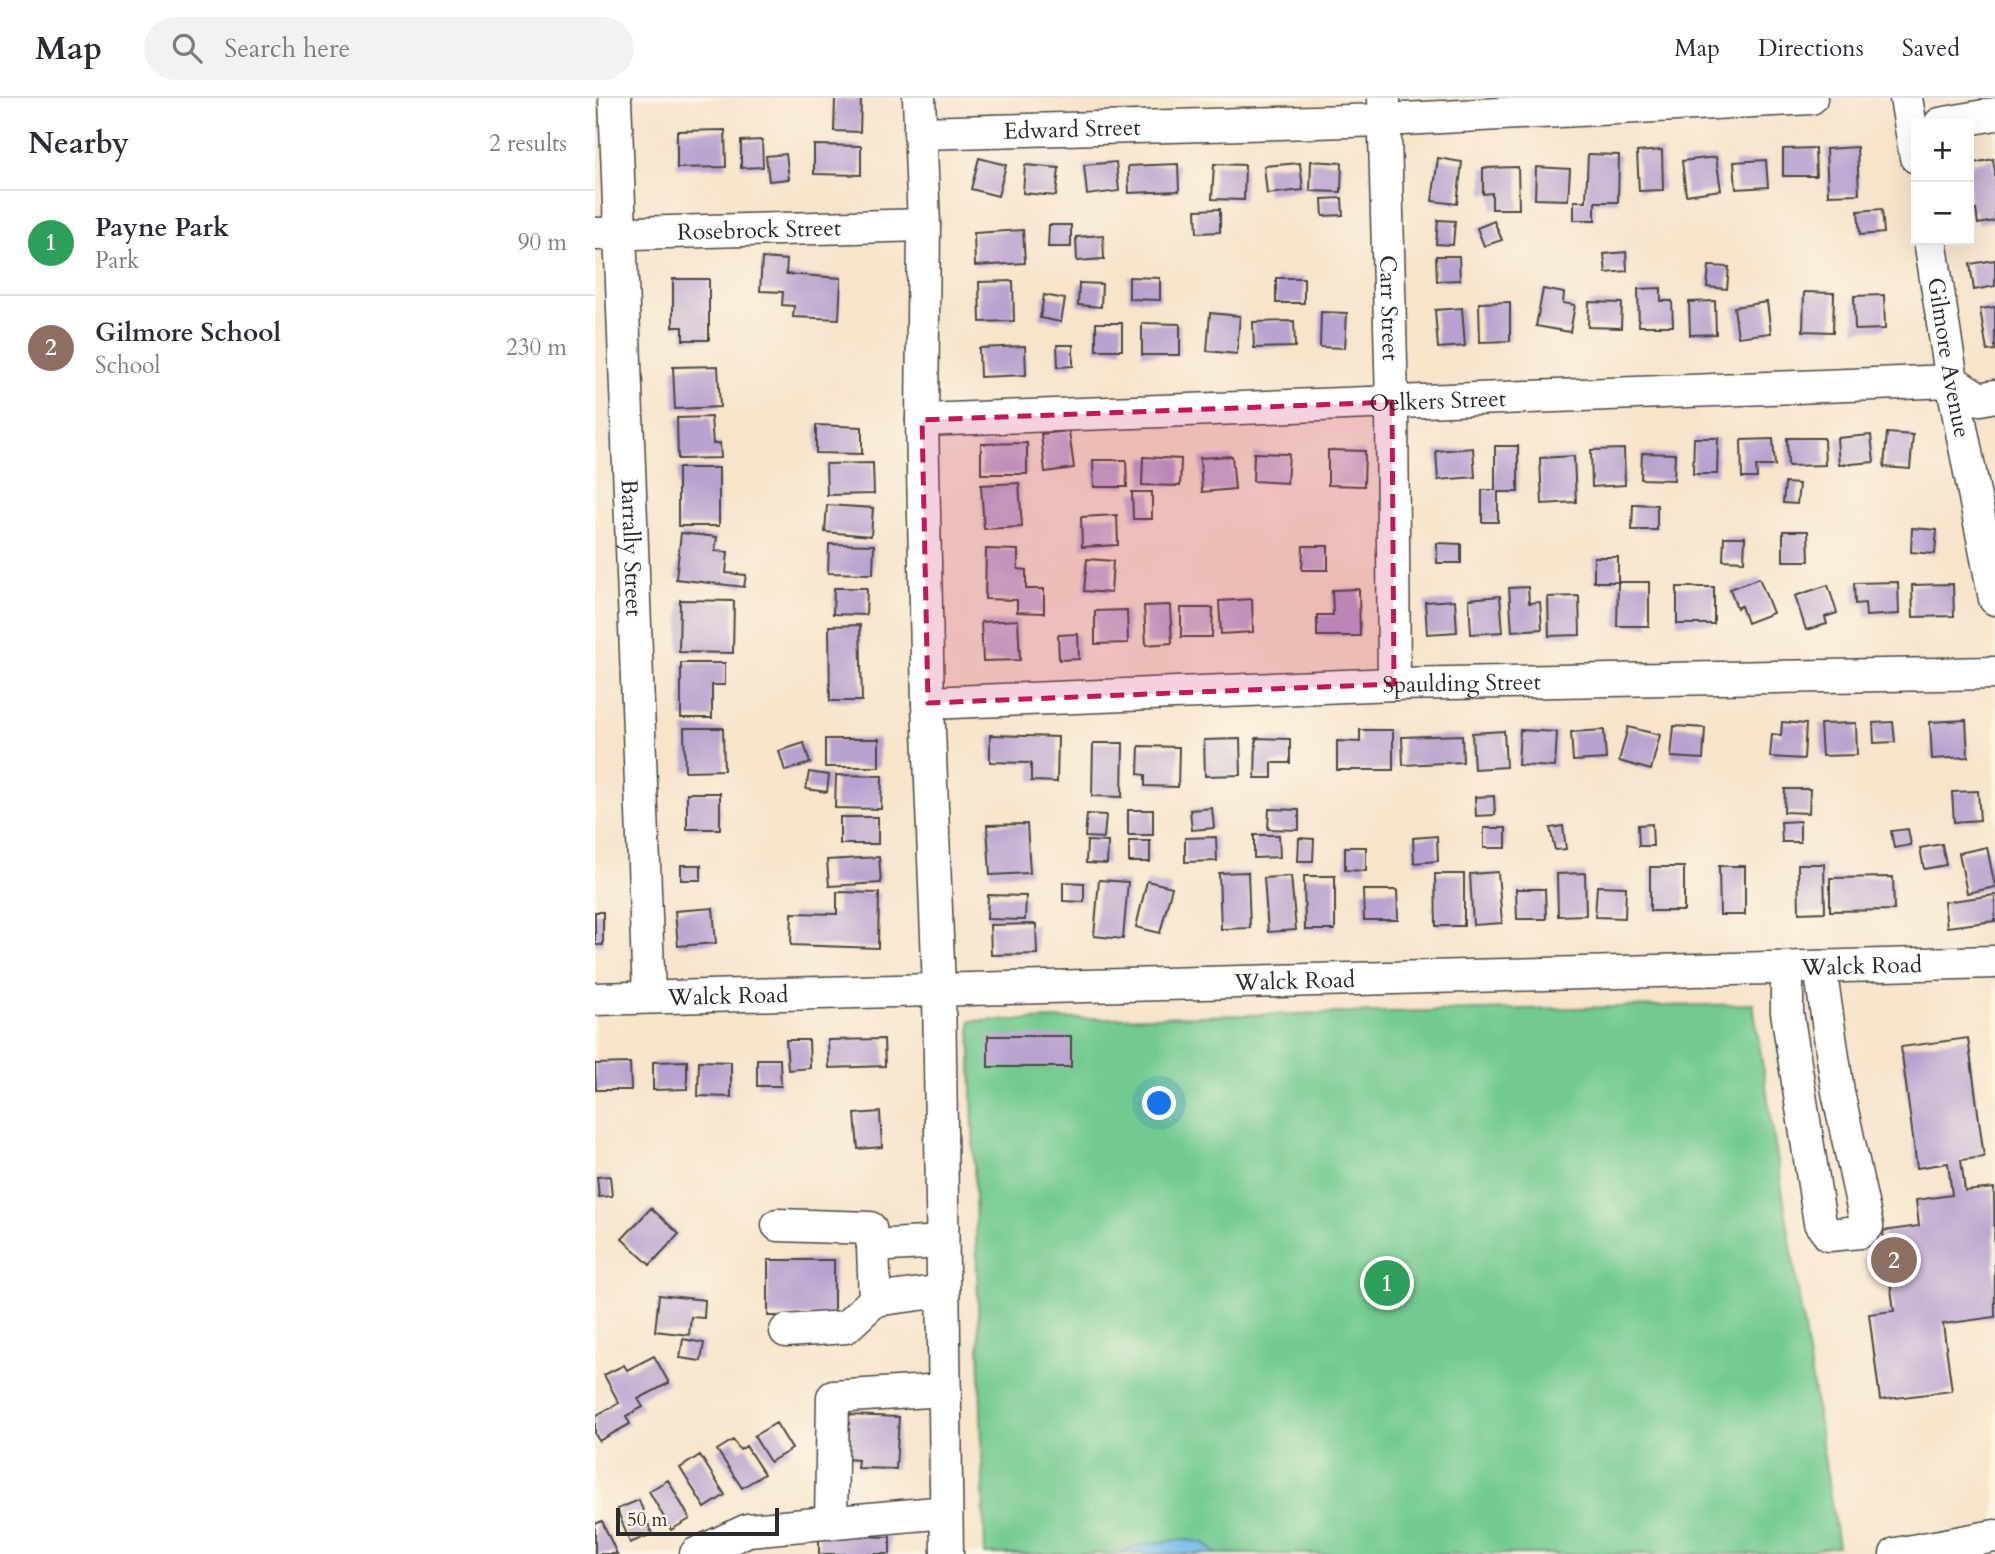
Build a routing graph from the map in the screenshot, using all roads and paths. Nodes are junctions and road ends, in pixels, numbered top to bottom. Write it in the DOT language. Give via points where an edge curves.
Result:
graph roads {
  1 [pos="615,98"];
  2 [pos="919,98"];
  3 [pos="1811,98"];
  4 [pos="1384,109"];
  5 [pos="1916,111"];
  6 [pos="1995,114"];
  7 [pos="920,133"];
  8 [pos="924,225"];
  9 [pos="607,234"];
  10 [pos="1931,245"];
  11 [pos="1952,382"];
  12 [pos="1995,396"];
  13 [pos="1392,402"];
  14 [pos="922,421"];
  15 [pos="1995,598"];
  16 [pos="1995,673"];
  17 [pos="1394,684"];
  18 [pos="928,703"];
  19 [pos="1995,962"];
  20 [pos="1820,967"];
  21 [pos="1787,968"];
  22 [pos="939,989"];
  23 [pos="649,996"];
  24 [pos="595,999"];
  25 [pos="778,1225"];
  26 [pos="942,1242"];
  27 [pos="873,1246"];
  28 [pos="943,1291"];
  29 [pos="875,1300"];
  30 [pos="786,1331"];
  31 [pos="945,1390"];
  32 [pos="946,1512"];
  33 [pos="831,1522"];
  34 [pos="1995,1536"];
  35 [pos="697,1554"];
  36 [pos="947,1554"];
  37 [pos="1896,1554"];
  1 -- 9 [label="street, Barrally Street"];
  2 -- 7 [label="street"];
  3 -- 4 [label="street, Edward Street"];
  4 -- 7 [label="street, Edward Street"];
  4 -- 13 [label="street, Carr Street"];
  5 -- 6 [label="street"];
  7 -- 8 [label="street"];
  8 -- 9 [label="street, Rosebrock Street"];
  8 -- 14 [label="street"];
  9 -- 23 [label="street, Barrally Street"];
  10 -- 11 [label="street, Gilmore Avenue"];
  11 -- 12 [label="street" via="1980,399"];
  11 -- 13 [label="street, Oelkers Street"];
  11 -- 15 [label="street, Gilmore Avenue"];
  13 -- 14 [label="street, Oelkers Street"];
  13 -- 17 [label="street, Carr Street"];
  14 -- 18 [label="street"];
  16 -- 17 [label="street, Spaulding Street"];
  17 -- 18 [label="street, Spaulding Street"];
  18 -- 22 [label="street"];
  19 -- 20 [label="street, Walck Road"];
  20 -- 21 [label="street, Walck Road"];
  20 -- 21 [label="street" via="1839,1092 1867,1226 1860,1232 1829,1235 1820,1223 1787,1012"];
  21 -- 22 [label="street, Walck Road"];
  22 -- 23 [label="street, Walck Road"];
  22 -- 26 [label="street"];
  23 -- 24 [label="street, Walck Road"];
  25 -- 27 [label="street" via="870,1228"];
  26 -- 27 [label="street"];
  26 -- 28 [label="street"];
  27 -- 29 [label="street"];
  28 -- 29 [label="street"];
  28 -- 31 [label="street"];
  29 -- 30 [label="street" via="846,1327"];
  31 -- 32 [label="street"];
  31 -- 33 [label="street" via="833,1396"];
  32 -- 33 [label="street"];
  32 -- 36 [label="street"];
  33 -- 35 [label="street" via="748,1530"];
  34 -- 37 [label="street"];
}
